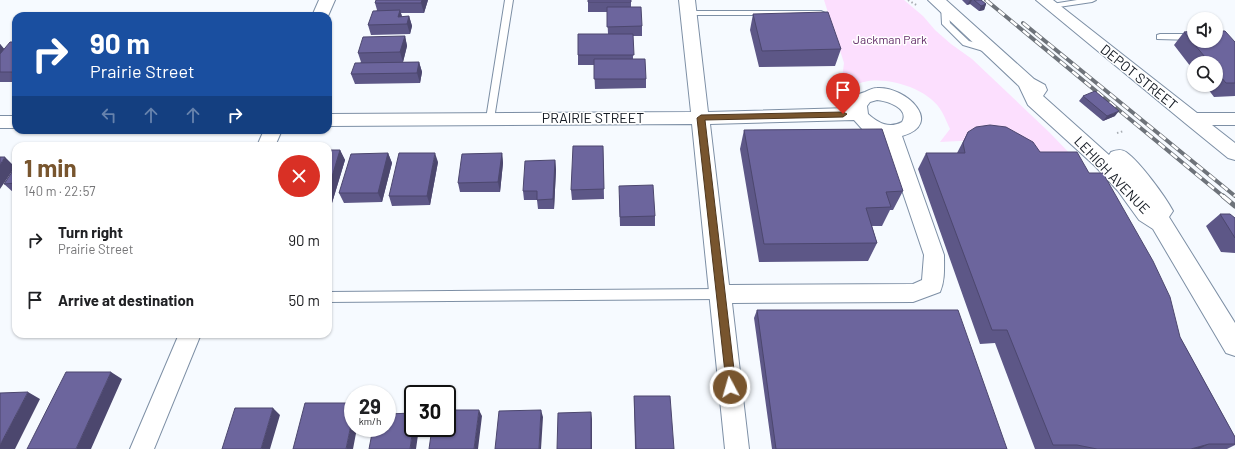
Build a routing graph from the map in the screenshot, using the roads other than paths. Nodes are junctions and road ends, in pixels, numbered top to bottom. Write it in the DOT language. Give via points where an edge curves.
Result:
graph roads {
  1 [pos="327,0"];
  2 [pos="509,0"];
  3 [pos="1092,0"];
  4 [pos="938,2"];
  5 [pos="1048,3"];
  6 [pos="688,7"];
  7 [pos="322,12"];
  8 [pos="821,13"];
  9 [pos="1160,37"];
  10 [pos="1187,37"];
  11 [pos="858,114"];
  12 [pos="701,118"];
  13 [pos="490,119"];
  14 [pos="1191,119"];
  15 [pos="1235,119"];
  16 [pos="332,120"];
  17 [pos="0,122"];
  18 [pos="12,122"];
  19 [pos="891,132"];
  20 [pos="1235,153"];
  21 [pos="720,294"];
  22 [pos="332,297"];
  23 [pos="188,338"];
  24 [pos="1235,345"];
  25 [pos="142,449"];
  26 [pos="737,449"];
  1 -- 7 [label="street"];
  2 -- 13 [label="lane"];
  3 -- 5 [label="lane"];
  4 -- 24 [label="street, LEHIGH AVENUE" via="1027,84 1035,100 1125,185 1147,214 1161,223"];
  5 -- 14 [label="street, DEPOT STREET"];
  6 -- 8 [label="lane"];
  6 -- 12 [label="street"];
  9 -- 10 [label="lane"];
  11 -- 12 [label="street, PRAIRIE STREET"];
  11 -- 19 [label="street" via="867,125"];
  11 -- 19 [label="street" via="859,103 870,95 886,95 902,101 912,112 911,124 900,131"];
  12 -- 13 [label="street, PRAIRIE STREET"];
  12 -- 21 [label="street"];
  13 -- 16 [label="street, PRAIRIE STREET"];
  14 -- 15 [label="street"];
  14 -- 20 [label="street, DEPOT STREET"];
  17 -- 18 [label="street"];
  19 -- 21 [label="street" via="934,255 932,286 913,292"];
  21 -- 22 [label="lane"];
  21 -- 26 [label="street"];
  23 -- 25 [label="street"];
}
